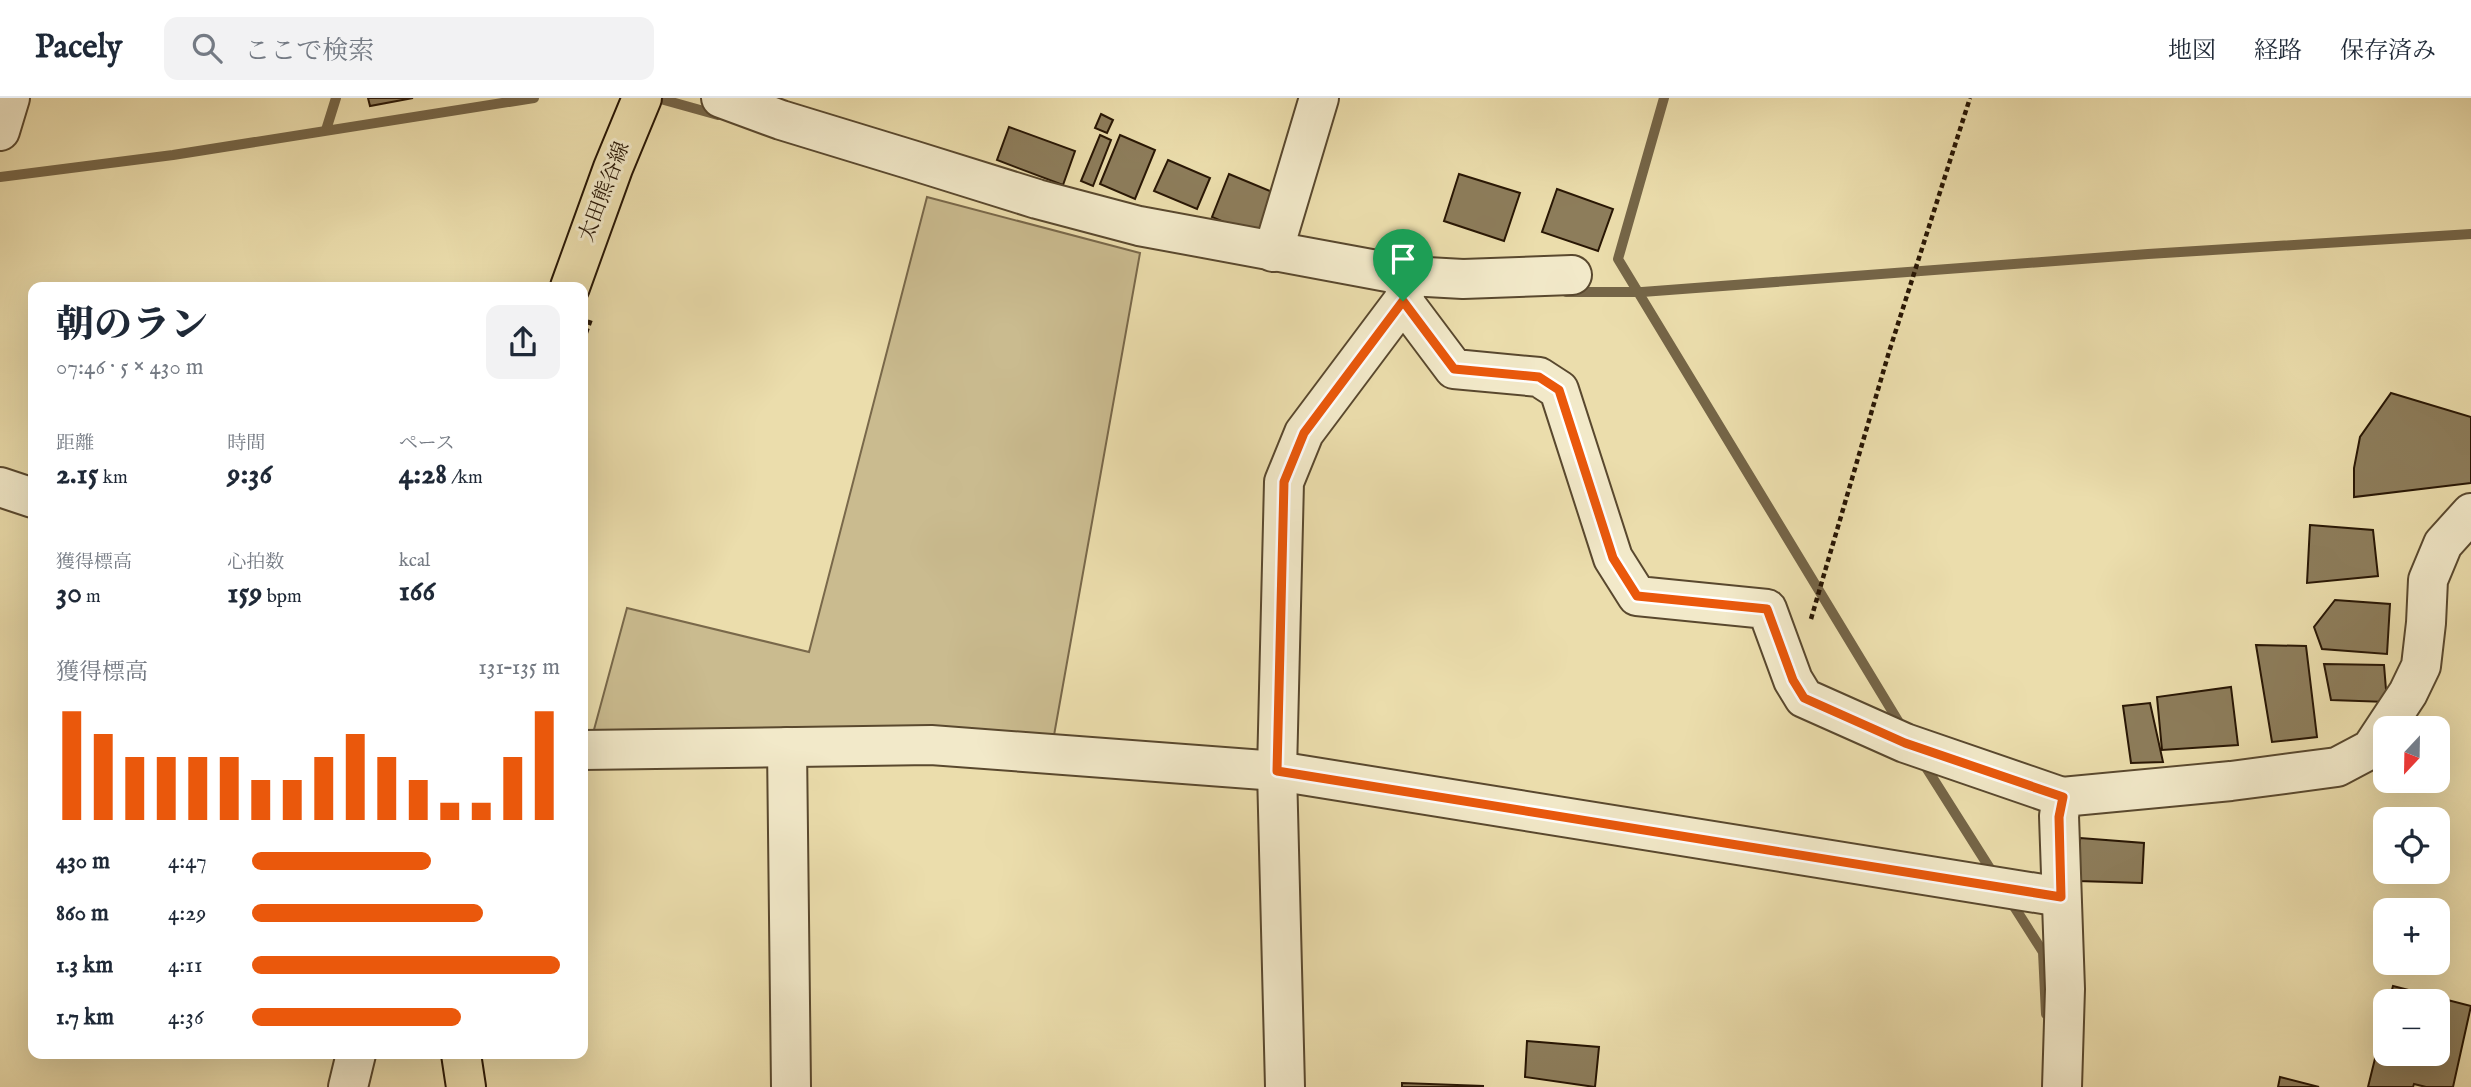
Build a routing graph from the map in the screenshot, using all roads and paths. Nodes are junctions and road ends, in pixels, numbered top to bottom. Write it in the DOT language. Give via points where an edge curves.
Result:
graph roads {
  1 [pos="10,98"];
  2 [pos="642,98"];
  3 [pos="722,98"];
  4 [pos="1319,98"];
  5 [pos="1970,98"];
  6 [pos="0,131"];
  7 [pos="1273,252"];
  8 [pos="1572,275"];
  9 [pos="572,282"];
  10 [pos="1406,289"];
  11 [pos="0,487"];
  12 [pos="28,496"];
  13 [pos="2471,513"];
  14 [pos="1810,622"];
  15 [pos="787,747"];
  16 [pos="588,750"];
  17 [pos="1277,771"];
  18 [pos="2063,797"];
  19 [pos="2061,897"];
  20 [pos="355,1059"];
  21 [pos="462,1059"];
  22 [pos="348,1087"];
  23 [pos="466,1087"];
  24 [pos="790,1087"];
  25 [pos="1285,1087"];
  26 [pos="2062,1087"];
  1 -- 6 [label="street"];
  2 -- 9 [label="main road, 太田熊谷線"];
  3 -- 7 [label="street" via="1038,199 1139,226"];
  4 -- 7 [label="street"];
  5 -- 14 [label="path"];
  7 -- 10 [label="street"];
  8 -- 10 [label="street" via="1463,279"];
  10 -- 17 [label="street" via="1304,433 1284,482"];
  10 -- 18 [label="street" via="1454,369 1539,377 1559,390 1613,558 1637,596 1767,609 1804,698 1905,743"];
  11 -- 12 [label="street"];
  13 -- 18 [label="street" via="2443,544 2428,580 2421,666 2371,748 2337,767"];
  15 -- 16 [label="street"];
  15 -- 17 [label="street" via="931,745"];
  15 -- 24 [label="street"];
  17 -- 19 [label="street"];
  17 -- 25 [label="street"];
  18 -- 19 [label="street" via="2059,817"];
  19 -- 26 [label="street" via="2065,989"];
  20 -- 22 [label="street"];
  21 -- 23 [label="main road"];
}
